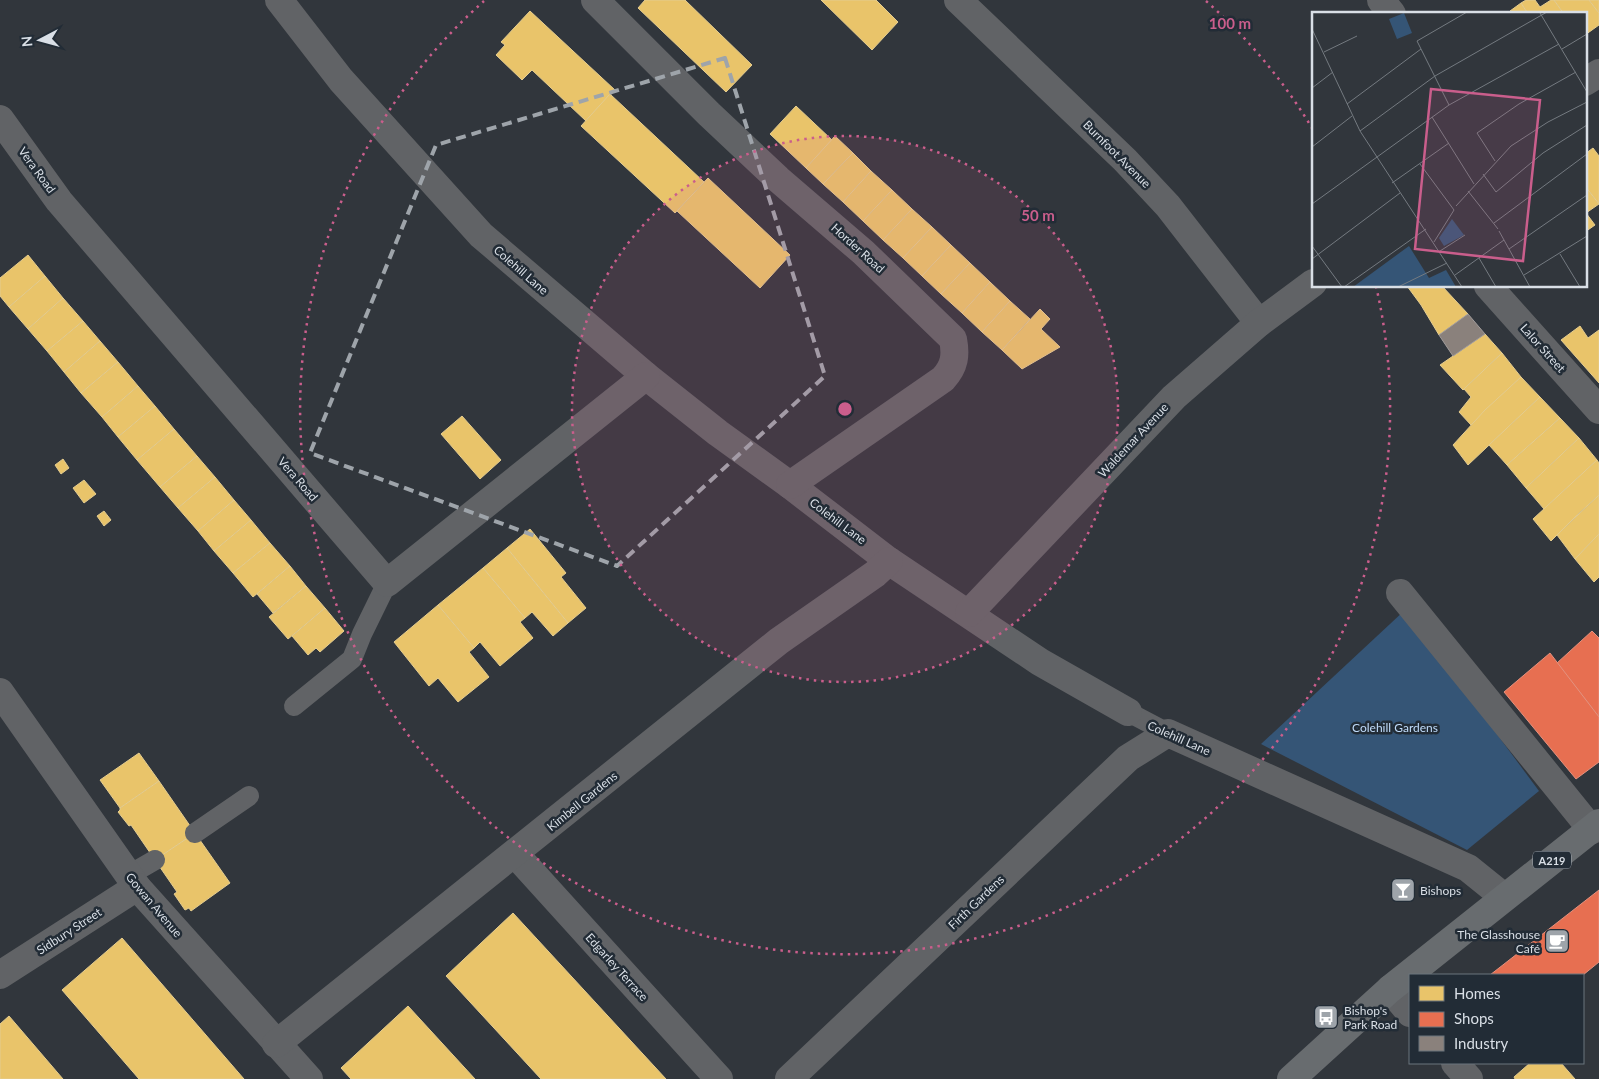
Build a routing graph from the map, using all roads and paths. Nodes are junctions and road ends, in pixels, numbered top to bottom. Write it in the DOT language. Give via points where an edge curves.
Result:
graph roads {
  1 [pos="279,0"];
  2 [pos="595,0"];
  3 [pos="958,0"];
  4 [pos="1381,0"];
  5 [pos="1390,12"];
  6 [pos="1599,73"];
  7 [pos="1586,81"];
  8 [pos="0,119"];
  9 [pos="1312,284"];
  10 [pos="1490,288"];
  11 [pos="1259,323"];
  12 [pos="646,376"];
  13 [pos="1599,410"];
  14 [pos="790,485"];
  15 [pos="889,561"];
  16 [pos="387,582"];
  17 [pos="1400,593"];
  18 [pos="969,613"];
  19 [pos="0,692"];
  20 [pos="294,706"];
  21 [pos="1128,712"];
  22 [pos="1168,733"];
  23 [pos="249,796"];
  24 [pos="1595,826"];
  25 [pos="195,833"];
  26 [pos="515,854"];
  27 [pos="155,860"];
  28 [pos="133,881"];
  29 [pos="1504,897"];
  30 [pos="0,975"];
  31 [pos="1390,989"];
  32 [pos="1409,1012"];
  33 [pos="276,1044"];
  34 [pos="1455,1064"];
  35 [pos="308,1079"];
  36 [pos="720,1079"];
  37 [pos="789,1079"];
  38 [pos="1291,1079"];
  39 [pos="1469,1079"];
  1 -- 12 [label="street, Colehill Lane" via="341,80 481,235"];
  2 -- 14 [label="street, Horder Road" via="709,114 863,252 952,339 955,354 951,371 943,379"];
  3 -- 11 [label="street, Burnfoot Avenue" via="1118,153 1168,206"];
  4 -- 5 [label="street"];
  6 -- 7 [label="street"];
  8 -- 16 [label="street, Vera Road" via="59,201"];
  9 -- 11 [label="street, Waldemar Avenue"];
  10 -- 13 [label="street, Lalor Street"];
  11 -- 18 [label="street, Waldemar Avenue" via="1174,398"];
  12 -- 14 [label="street, Colehill Lane"];
  12 -- 16 [label="street"];
  14 -- 15 [label="street, Colehill Lane"];
  15 -- 18 [label="street, Colehill Lane"];
  15 -- 26 [label="street, Kimbell Gardens" via="780,642"];
  16 -- 20 [label="lane" via="352,659"];
  17 -- 24 [label="street"];
  18 -- 21 [label="street, Colehill Lane" via="1040,662"];
  19 -- 28 [label="street, Gowan Avenue"];
  21 -- 22 [label="lane, Colehill Lane"];
  22 -- 29 [label="street, Colehill Lane" via="1468,868"];
  22 -- 37 [label="street, Firth Gardens" via="1128,758"];
  23 -- 25 [label="lane"];
  24 -- 29 [label="main road, A219"];
  26 -- 33 [label="street, Kimbell Gardens"];
  26 -- 36 [label="street, Edgarley Terrace"];
  27 -- 28 [label="lane"];
  28 -- 30 [label="street, Sidbury Street"];
  28 -- 33 [label="street, Gowan Avenue"];
  29 -- 31 [label="main road, A219"];
  31 -- 32 [label="street"];
  31 -- 38 [label="main road, A219"];
  33 -- 35 [label="street, Gowan Avenue"];
  34 -- 39 [label="street"];
}
